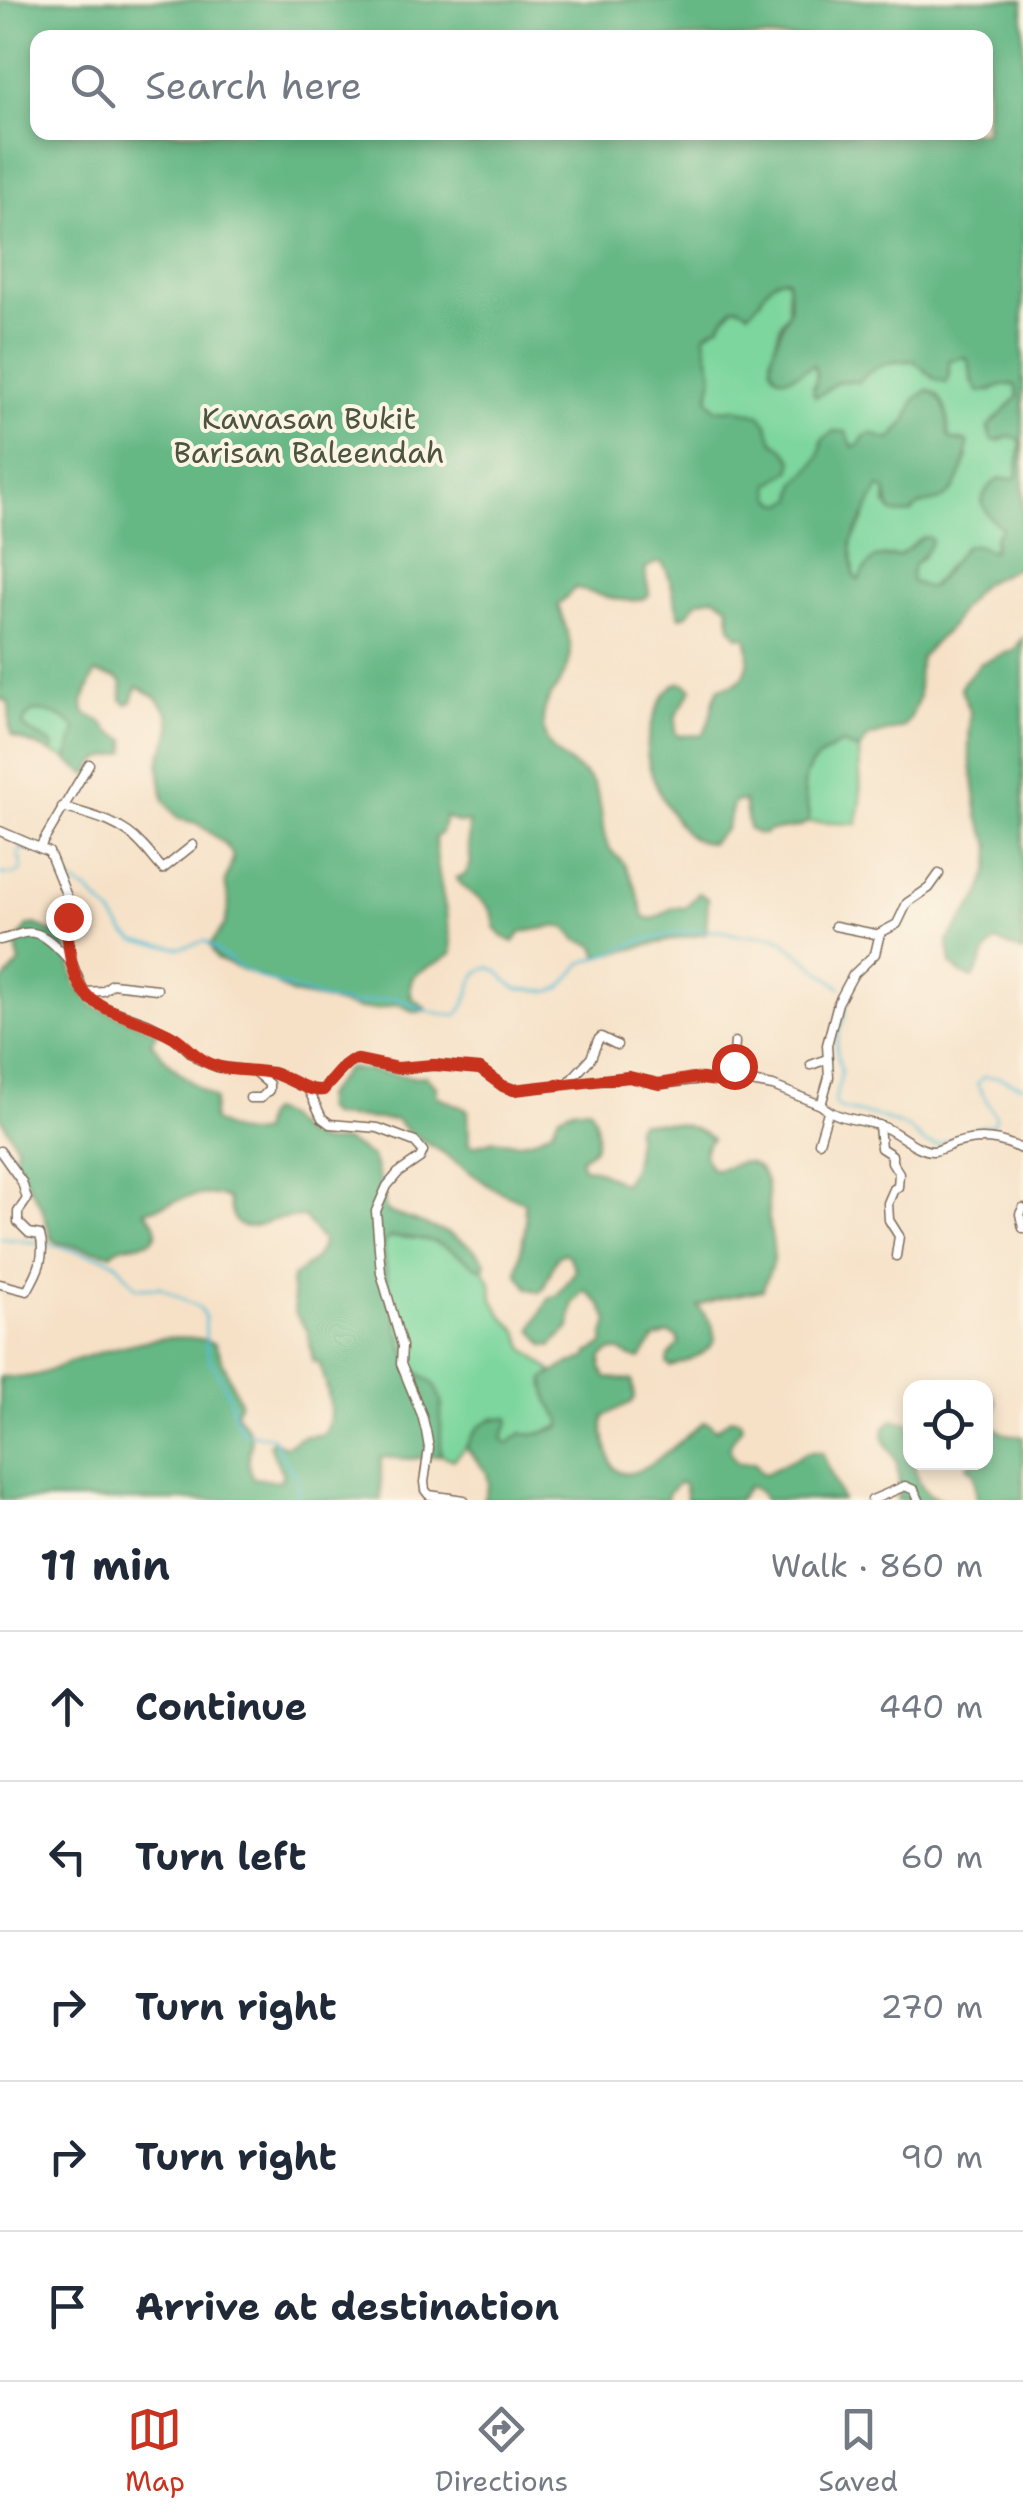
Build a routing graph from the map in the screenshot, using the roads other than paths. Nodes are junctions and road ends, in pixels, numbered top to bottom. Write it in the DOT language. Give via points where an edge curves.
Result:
graph roads {
  1 [pos="89,764"];
  2 [pos="62,807"];
  3 [pos="0,831"];
  4 [pos="193,845"];
  5 [pos="40,847"];
  6 [pos="939,874"];
  7 [pos="835,926"];
  8 [pos="880,934"];
  9 [pos="0,940"];
  10 [pos="72,963"];
  11 [pos="157,989"];
  12 [pos="84,992"];
  13 [pos="735,1042"];
  14 [pos="617,1045"];
  15 [pos="828,1059"];
  16 [pos="811,1065"];
  17 [pos="255,1072"];
  18 [pos="568,1083"];
  19 [pos="736,1083"];
  20 [pos="308,1089"];
  21 [pos="250,1098"];
  22 [pos="825,1108"];
  23 [pos="879,1125"];
  24 [pos="820,1142"];
  25 [pos="1023,1150"];
  26 [pos="0,1151"];
  27 [pos="1023,1208"];
  28 [pos="1023,1228"];
  29 [pos="896,1256"];
  30 [pos="0,1284"];
  31 [pos="464,1500"];
  32 [pos="872,1500"];
  33 [pos="919,1500"];
  1 -- 2 [label="street"];
  2 -- 4 [label="street" via="123,829 164,870"];
  2 -- 5 [label="street"];
  3 -- 5 [label="street"];
  5 -- 10 [label="street" via="48,851 68,903"];
  6 -- 8 [label="street" via="907,903 897,924"];
  7 -- 8 [label="street"];
  8 -- 15 [label="street" via="874,954 843,992"];
  9 -- 10 [label="street" via="36,933"];
  10 -- 12 [label="street"];
  11 -- 12 [label="street" via="112,984"];
  12 -- 17 [label="street" via="98,1005 174,1037 198,1059"];
  13 -- 19 [label="street"];
  14 -- 18 [label="street" via="598,1040"];
  15 -- 16 [label="street"];
  15 -- 22 [label="street"];
  17 -- 20 [label="street"];
  17 -- 21 [label="street" via="269,1087 264,1096"];
  18 -- 19 [label="street" via="629,1077 659,1084 693,1078"];
  18 -- 20 [label="street" via="514,1090 480,1069 397,1068 358,1060 323,1090"];
  19 -- 22 [label="street" via="773,1086"];
  20 -- 31 [label="street" via="330,1124 378,1128 424,1151 386,1186 376,1211 381,1273 401,1364 426,1431 425,1490"];
  22 -- 23 [label="street"];
  22 -- 24 [label="street"];
  23 -- 25 [label="street" via="924,1150 986,1138"];
  23 -- 29 [label="street" via="881,1148 892,1155 899,1174 888,1204 900,1236"];
  26 -- 30 [label="street" via="27,1198 18,1222 42,1242 40,1267 27,1291"];
  27 -- 28 [label="street"];
  32 -- 33 [label="street" via="905,1486"];
}
